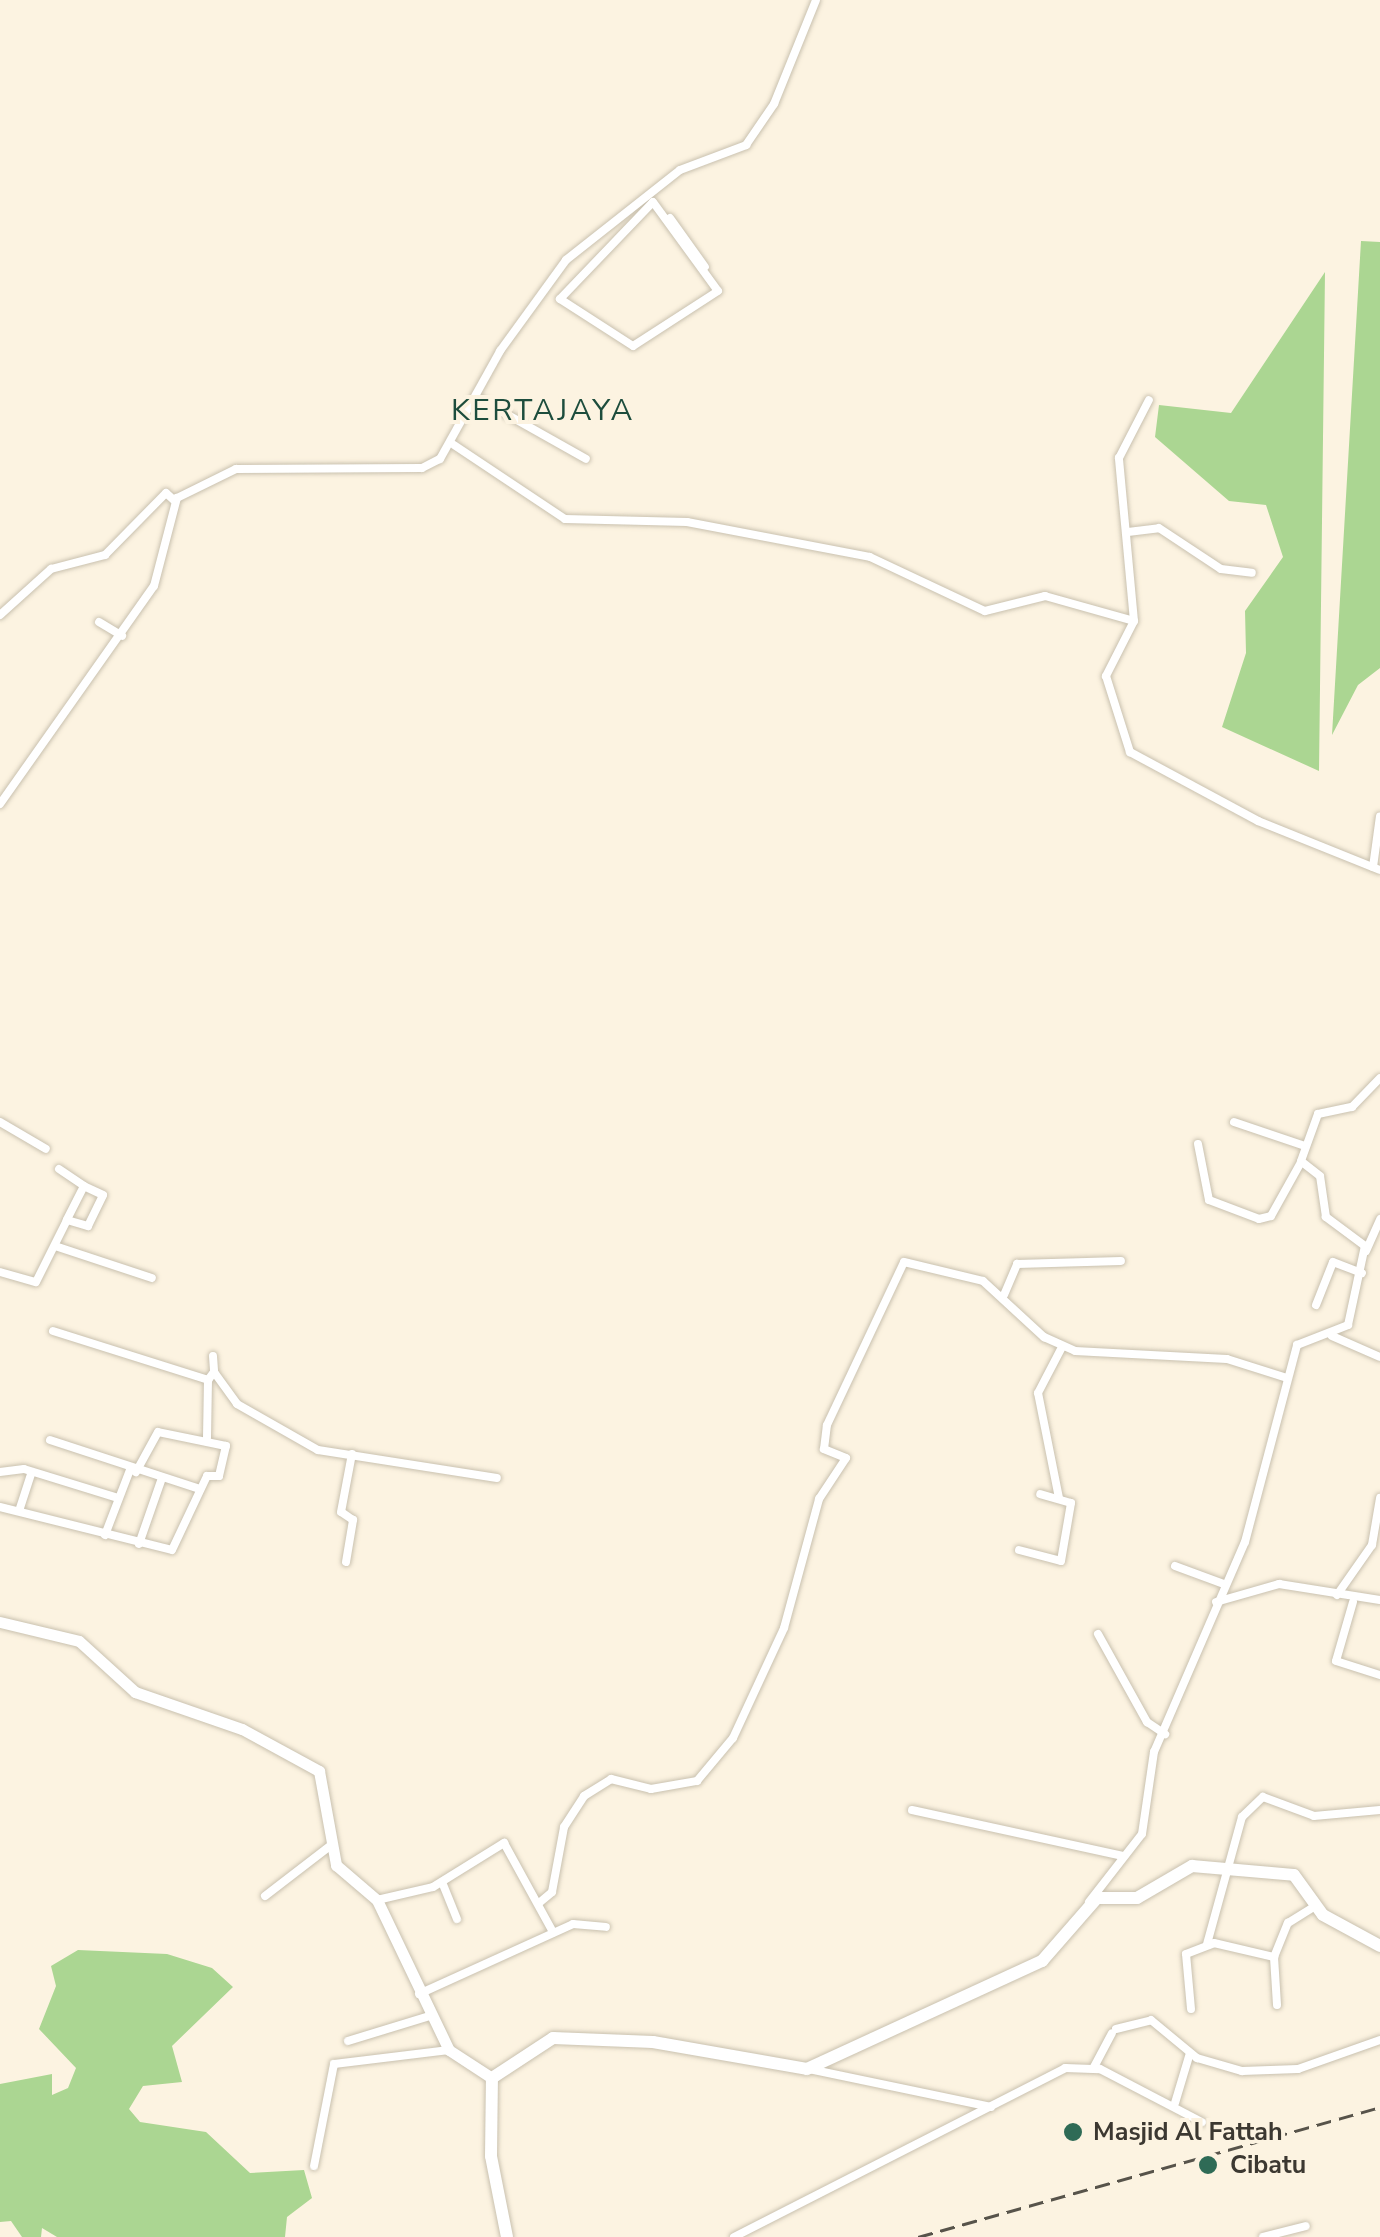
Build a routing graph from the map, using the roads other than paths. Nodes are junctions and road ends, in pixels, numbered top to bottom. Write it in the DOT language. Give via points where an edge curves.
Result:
graph roads {
  1 [pos="816,0"];
  2 [pos="645,193"];
  3 [pos="654,202"];
  4 [pos="476,396"];
  5 [pos="1148,400"];
  6 [pos="454,445"];
  7 [pos="586,458"];
  8 [pos="172,497"];
  9 [pos="1128,532"];
  10 [pos="1252,573"];
  11 [pos="0,616"];
  12 [pos="1134,620"];
  13 [pos="99,622"];
  14 [pos="122,636"];
  15 [pos="0,804"];
  16 [pos="1380,816"];
  17 [pos="1376,869"];
  18 [pos="1380,1078"];
  19 [pos="0,1122"];
  20 [pos="1234,1122"];
  21 [pos="1198,1144"];
  22 [pos="1305,1146"];
  23 [pos="46,1149"];
  24 [pos="1300,1164"];
  25 [pos="60,1170"];
  26 [pos="84,1186"];
  27 [pos="1380,1219"];
  28 [pos="67,1220"];
  29 [pos="55,1246"];
  30 [pos="1366,1251"];
  31 [pos="1122,1261"];
  32 [pos="0,1272"];
  33 [pos="1362,1273"];
  34 [pos="152,1278"];
  35 [pos="1004,1295"];
  36 [pos="1316,1305"];
  37 [pos="53,1331"];
  38 [pos="1327,1335"];
  39 [pos="1062,1346"];
  40 [pos="213,1356"];
  41 [pos="1380,1356"];
  42 [pos="211,1376"];
  43 [pos="1287,1378"];
  44 [pos="207,1438"];
  45 [pos="50,1440"];
  46 [pos="352,1454"];
  47 [pos="133,1471"];
  48 [pos="0,1472"];
  49 [pos="31,1475"];
  50 [pos="162,1478"];
  51 [pos="497,1478"];
  52 [pos="200,1489"];
  53 [pos="1040,1494"];
  54 [pos="118,1498"];
  55 [pos="1059,1498"];
  56 [pos="1380,1498"];
  57 [pos="0,1507"];
  58 [pos="20,1508"];
  59 [pos="104,1535"];
  60 [pos="140,1544"];
  61 [pos="1019,1550"];
  62 [pos="346,1562"];
  63 [pos="1175,1566"];
  64 [pos="1224,1584"];
  65 [pos="1337,1595"];
  66 [pos="1380,1600"];
  67 [pos="1216,1602"];
  68 [pos="1353,1602"];
  69 [pos="0,1622"];
  70 [pos="1098,1634"];
  71 [pos="1380,1675"];
  72 [pos="1165,1734"];
  73 [pos="912,1810"];
  74 [pos="1380,1810"];
  75 [pos="330,1846"];
  76 [pos="1123,1856"];
  77 [pos="1225,1871"];
  78 [pos="442,1882"];
  79 [pos="265,1896"];
  80 [pos="377,1900"];
  81 [pos="1089,1902"];
  82 [pos="539,1904"];
  83 [pos="1314,1906"];
  84 [pos="457,1919"];
  85 [pos="606,1927"];
  86 [pos="553,1932"];
  87 [pos="1207,1944"];
  88 [pos="1380,1946"];
  89 [pos="1274,1957"];
  90 [pos="419,1994"];
  91 [pos="1277,2005"];
  92 [pos="1190,2008"];
  93 [pos="430,2016"];
  94 [pos="1380,2040"];
  95 [pos="348,2041"];
  96 [pos="450,2050"];
  97 [pos="1190,2053"];
  98 [pos="1094,2067"];
  99 [pos="808,2068"];
  100 [pos="492,2078"];
  101 [pos="1175,2103"];
  102 [pos="990,2107"];
  103 [pos="1202,2122"];
  104 [pos="314,2166"];
  105 [pos="1306,2226"];
  106 [pos="507,2237"];
  107 [pos="734,2237"];
  108 [pos="1263,2237"];
  1 -- 2 [label="street" via="774,104 746,145 700,159"];
  2 -- 3 [label="street"];
  2 -- 4 [label="street" via="566,260"];
  3 -- 3 [label="street" via="696,248 718,292 634,346 560,299"];
  4 -- 6 [label="street"];
  4 -- 7 [label="street"];
  5 -- 9 [label="street" via="1120,458"];
  6 -- 8 [label="street" via="422,468 236,469"];
  6 -- 12 [label="street" via="565,519 688,522 870,558 985,611 1045,596"];
  8 -- 11 [label="street" via="105,555 52,569"];
  8 -- 14 [label="street" via="162,569"];
  9 -- 10 [label="street" via="1156,527 1221,569"];
  9 -- 12 [label="street"];
  12 -- 17 [label="street" via="1106,676 1130,752 1258,822"];
  13 -- 14 [label="street"];
  14 -- 15 [label="street"];
  16 -- 17 [label="street"];
  18 -- 22 [label="street" via="1352,1107 1318,1114"];
  19 -- 23 [label="street"];
  20 -- 22 [label="street"];
  21 -- 24 [label="street" via="1210,1200 1259,1219 1271,1216"];
  22 -- 24 [label="street"];
  24 -- 30 [label="street" via="1320,1176 1326,1216"];
  25 -- 26 [label="street"];
  26 -- 28 [label="street"];
  26 -- 28 [label="street" via="103,1195 88,1226"];
  27 -- 30 [label="street"];
  28 -- 29 [label="street"];
  29 -- 32 [label="street" via="36,1282"];
  29 -- 34 [label="street"];
  30 -- 33 [label="street"];
  31 -- 35 [label="street" via="1019,1264"];
  33 -- 36 [label="street" via="1333,1262"];
  33 -- 38 [label="street" via="1348,1324"];
  35 -- 39 [label="street"];
  35 -- 82 [label="street" via="904,1262 827,1425 824,1449 846,1458 819,1499 784,1628 733,1738 697,1781 651,1789 611,1779 584,1796 564,1827 552,1892"];
  37 -- 42 [label="street"];
  38 -- 41 [label="street"];
  38 -- 43 [label="street" via="1297,1345"];
  39 -- 43 [label="street" via="1118,1358 1227,1360"];
  39 -- 55 [label="street" via="1038,1393"];
  40 -- 42 [label="street"];
  42 -- 44 [label="street"];
  42 -- 46 [label="street" via="238,1404 297,1441"];
  43 -- 64 [label="street" via="1245,1542"];
  44 -- 47 [label="street" via="158,1432"];
  44 -- 52 [label="street" via="223,1441 226,1459"];
  45 -- 47 [label="street"];
  46 -- 51 [label="street"];
  46 -- 62 [label="street" via="341,1512 353,1520"];
  47 -- 50 [label="street"];
  47 -- 54 [label="street"];
  48 -- 49 [label="street"];
  49 -- 54 [label="street"];
  49 -- 58 [label="street"];
  50 -- 52 [label="street"];
  50 -- 60 [label="street"];
  52 -- 60 [label="street" via="172,1550"];
  53 -- 55 [label="street"];
  54 -- 59 [label="street"];
  55 -- 61 [label="street" via="1071,1503 1060,1563"];
  56 -- 65 [label="street" via="1372,1545"];
  57 -- 58 [label="street"];
  58 -- 59 [label="street"];
  59 -- 60 [label="street"];
  63 -- 64 [label="street"];
  64 -- 67 [label="street"];
  65 -- 67 [label="street" via="1279,1584"];
  65 -- 68 [label="street"];
  66 -- 68 [label="street"];
  67 -- 72 [label="street"];
  68 -- 71 [label="street" via="1336,1659"];
  69 -- 75 [label="main road" via="79,1641 135,1692 309,1764 325,1785"];
  70 -- 72 [label="street" via="1147,1722"];
  72 -- 76 [label="street" via="1142,1834"];
  73 -- 76 [label="street"];
  74 -- 77 [label="street" via="1314,1816 1267,1795 1242,1816"];
  75 -- 79 [label="street"];
  75 -- 80 [label="main road" via="342,1872"];
  76 -- 81 [label="street"];
  77 -- 81 [label="main road" via="1192,1866 1137,1898"];
  77 -- 83 [label="main road" via="1294,1875"];
  77 -- 87 [label="street"];
  78 -- 80 [label="street"];
  78 -- 82 [label="street" via="504,1843"];
  78 -- 84 [label="street"];
  80 -- 90 [label="main road"];
  81 -- 99 [label="main road" via="1042,1961"];
  82 -- 86 [label="street"];
  83 -- 88 [label="main road"];
  83 -- 89 [label="street" via="1288,1923"];
  85 -- 86 [label="street"];
  86 -- 90 [label="street"];
  87 -- 89 [label="street"];
  87 -- 92 [label="street" via="1186,1954"];
  89 -- 91 [label="street"];
  90 -- 93 [label="main road"];
  93 -- 95 [label="street"];
  93 -- 96 [label="main road"];
  94 -- 97 [label="street" via="1284,2070 1229,2070"];
  96 -- 100 [label="main road"];
  96 -- 104 [label="street" via="334,2064"];
  97 -- 98 [label="street" via="1152,2020 1114,2031"];
  97 -- 101 [label="street"];
  98 -- 101 [label="street"];
  98 -- 102 [label="street" via="1052,2072"];
  99 -- 100 [label="main road" via="575,2033"];
  99 -- 102 [label="street"];
  100 -- 106 [label="main road" via="491,2156"];
  101 -- 103 [label="street"];
  102 -- 107 [label="street"];
  105 -- 108 [label="street"];
}
